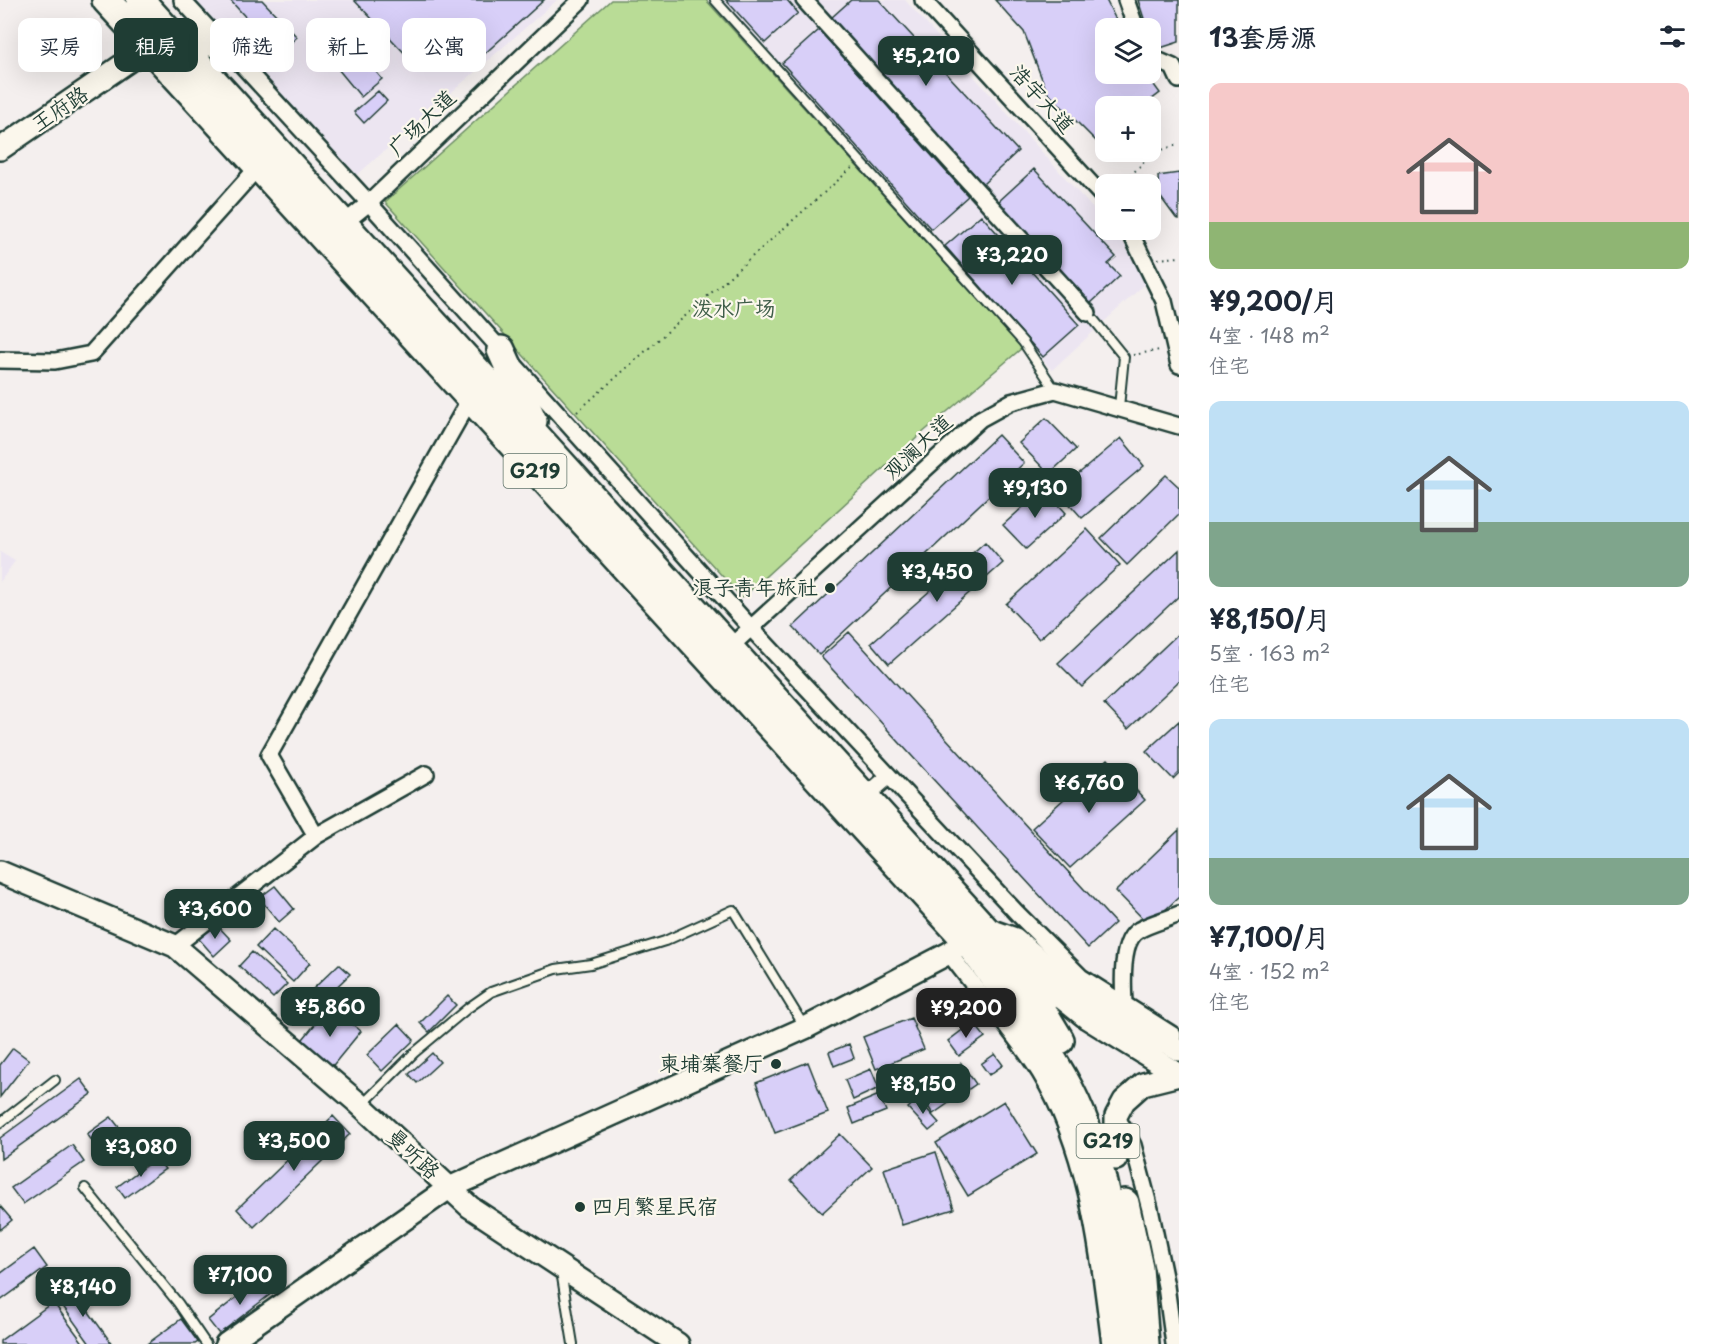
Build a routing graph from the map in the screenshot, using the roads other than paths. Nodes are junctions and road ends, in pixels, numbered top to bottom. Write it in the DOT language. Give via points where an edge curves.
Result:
graph roads {
  1 [pos="106,0"];
  2 [pos="140,0"];
  3 [pos="182,0"];
  4 [pos="580,0"];
  5 [pos="715,0"];
  6 [pos="804,0"];
  7 [pos="923,0"];
  8 [pos="1126,0"];
  9 [pos="130,18"];
  10 [pos="149,18"];
  11 [pos="1132,18"];
  12 [pos="210,31"];
  13 [pos="1161,62"];
  14 [pos="116,72"];
  15 [pos="184,72"];
  16 [pos="188,72"];
  17 [pos="248,72"];
  18 [pos="1179,80"];
  19 [pos="0,149"];
  20 [pos="258,167"];
  21 [pos="1095,188"];
  22 [pos="369,202"];
  23 [pos="334,232"];
  24 [pos="1134,240"];
  25 [pos="1091,317"];
  26 [pos="501,350"];
  27 [pos="0,360"];
  28 [pos="1179,365"];
  29 [pos="1055,390"];
  30 [pos="470,399"];
  31 [pos="1119,407"];
  32 [pos="1179,426"];
  33 [pos="542,441"];
  34 [pos="752,628"];
  35 [pos="730,647"];
  36 [pos="426,774"];
  37 [pos="890,776"];
  38 [pos="865,797"];
  39 [pos="316,836"];
  40 [pos="0,872"];
  41 [pos="1179,914"];
  42 [pos="966,941"];
  43 [pos="175,946"];
  44 [pos="1008,961"];
  45 [pos="1124,1003"];
  46 [pos="805,1028"];
  47 [pos="1179,1039"];
  48 [pos="1179,1050"];
  49 [pos="1179,1075"];
  50 [pos="55,1080"];
  51 [pos="361,1106"];
  52 [pos="1116,1116"];
  53 [pos="0,1123"];
  54 [pos="1116,1160"];
  55 [pos="85,1188"];
  56 [pos="449,1188"];
  57 [pos="561,1267"];
  58 [pos="206,1344"];
  59 [pos="226,1344"];
  60 [pos="573,1344"];
  61 [pos="678,1344"];
  62 [pos="1110,1344"];
  63 [pos="1125,1344"];
  64 [pos="1145,1344"];
  65 [pos="1174,1344"];
  1 -- 9 [label="highway, G219"];
  2 -- 10 [label="highway, G219"];
  3 -- 12 [label="street"];
  4 -- 22 [label="street, 广场大道"];
  5 -- 29 [label="lane" via="1023,342"];
  6 -- 25 [label="street"];
  7 -- 21 [label="street, 浩宇大道"];
  8 -- 11 [label="street"];
  13 -- 18 [label="street" via="1173,67"];
  14 -- 19 [label="street, 王府路"];
  15 -- 20 [label="highway, G219"];
  16 -- 23 [label="highway, G219"];
  17 -- 22 [label="street"];
  20 -- 23 [label="highway, G219"];
  20 -- 27 [label="street" via="91,354 55,361"];
  22 -- 23 [label="street, 广场大道"];
  22 -- 26 [label="street"];
  23 -- 30 [label="highway, G219"];
  23 -- 33 [label="highway, G219"];
  24 -- 28 [label="street" via="1164,301"];
  25 -- 31 [label="lane" via="1124,357"];
  26 -- 33 [label="highway"];
  26 -- 34 [label="street"];
  29 -- 31 [label="street"];
  29 -- 34 [label="street, 观澜大道" via="1011,402 980,419"];
  30 -- 39 [label="street" via="269,755"];
  30 -- 42 [label="highway, G219"];
  31 -- 32 [label="street"];
  33 -- 35 [label="highway, G219"];
  34 -- 35 [label="street, 观澜大道"];
  34 -- 37 [label="street"];
  35 -- 38 [label="highway, G219"];
  36 -- 39 [label="street"];
  37 -- 38 [label="street"];
  37 -- 45 [label="street" via="1081,977"];
  38 -- 42 [label="highway, G219"];
  39 -- 43 [label="street"];
  40 -- 43 [label="street, 曼听路"];
  41 -- 45 [label="street" via="1136,931 1124,963"];
  42 -- 44 [label="highway"];
  42 -- 46 [label="street"];
  42 -- 48 [label="street" via="1015,939 1063,980"];
  42 -- 62 [label="street" via="1015,1037 1060,1113 1078,1162 1097,1240"];
  42 -- 63 [label="highway, G219" via="1031,1027 1071,1091 1087,1131 1111,1218"];
  43 -- 51 [label="street, 曼听路"];
  44 -- 49 [label="street" via="1027,970 1087,1018"];
  44 -- 54 [label="highway, G219" via="1086,1083"];
  45 -- 47 [label="street"];
  46 -- 51 [label="lane" via="733,910 665,941 591,964 556,969 491,992 414,1053"];
  46 -- 56 [label="street"];
  49 -- 52 [label="street" via="1143,1084 1124,1101"];
  50 -- 53 [label="lane"];
  51 -- 56 [label="street, 曼听路"];
  52 -- 54 [label="street"];
  52 -- 65 [label="street" via="1133,1145 1150,1209"];
  54 -- 64 [label="highway, G219" via="1140,1268"];
  55 -- 58 [label="lane" via="178,1303"];
  56 -- 57 [label="street, 曼听路"];
  56 -- 59 [label="street"];
  57 -- 60 [label="lane"];
  57 -- 61 [label="street, 曼听路"];
}
